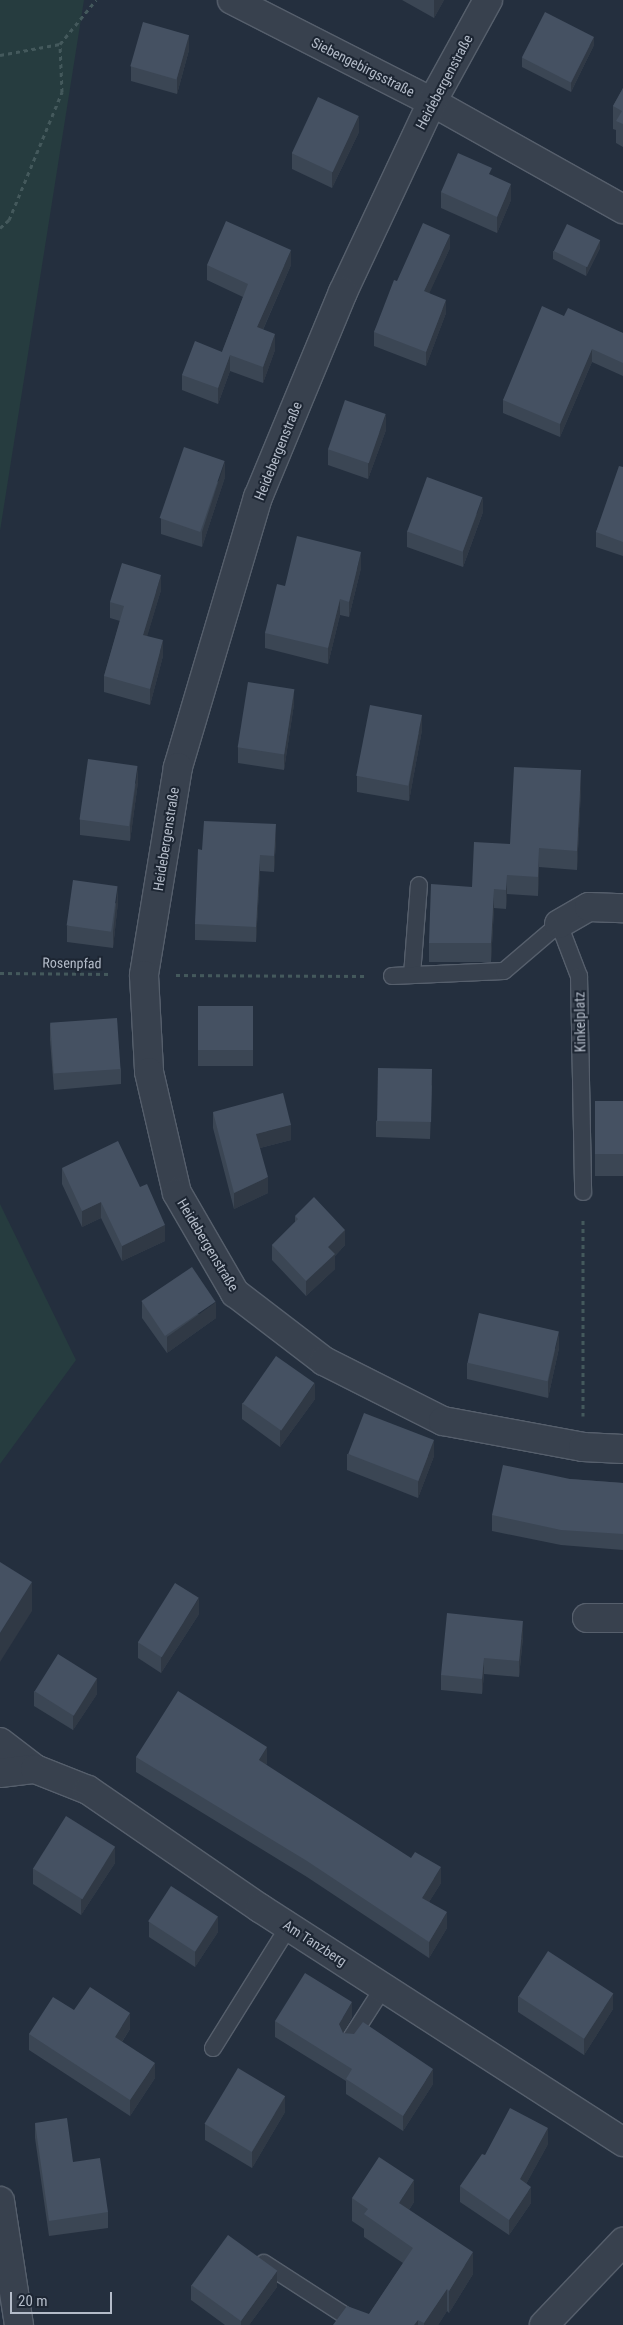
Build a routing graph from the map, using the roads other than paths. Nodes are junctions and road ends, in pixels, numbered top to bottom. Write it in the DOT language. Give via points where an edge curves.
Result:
graph roads {
  1 [pos="232,0"];
  2 [pos="488,0"];
  3 [pos="432,102"];
  4 [pos="623,210"];
  5 [pos="418,885"];
  6 [pos="623,908"];
  7 [pos="559,924"];
  8 [pos="412,975"];
  9 [pos="392,976"];
  10 [pos="583,1192"];
  11 [pos="623,1449"];
  12 [pos="587,1618"];
  13 [pos="623,1618"];
  14 [pos="0,1742"];
  15 [pos="35,1769"];
  16 [pos="0,1773"];
  17 [pos="289,1926"];
  18 [pos="383,1988"];
  19 [pos="349,2041"];
  20 [pos="213,2048"];
  21 [pos="623,2142"];
  22 [pos="0,2201"];
  23 [pos="623,2242"];
  24 [pos="264,2263"];
  25 [pos="20,2325"];
  26 [pos="360,2325"];
  27 [pos="544,2325"];
  1 -- 3 [label="street, Siebengebirgsstraße"];
  2 -- 3 [label="street, Heidebergenstraße"];
  3 -- 4 [label="street, Siebengebirgsstraße"];
  3 -- 11 [label="street, Heidebergenstraße" via="343,292 258,497 178,767 144,975 149,1072 177,1193 235,1293 324,1361 443,1420 583,1447"];
  5 -- 8 [label="lane"];
  6 -- 7 [label="street" via="589,907"];
  7 -- 8 [label="lane" via="504,971"];
  7 -- 10 [label="lane, Kinkelplatz" via="579,976"];
  8 -- 9 [label="lane"];
  12 -- 13 [label="street"];
  14 -- 15 [label="street"];
  15 -- 16 [label="street, Am Tanzberg"];
  15 -- 17 [label="street, Am Tanzberg" via="88,1790"];
  17 -- 18 [label="street, Am Tanzberg"];
  17 -- 20 [label="lane"];
  18 -- 19 [label="lane"];
  18 -- 21 [label="street, Am Tanzberg"];
  22 -- 25 [label="street"];
  23 -- 27 [label="street"];
  24 -- 26 [label="lane"];
}
